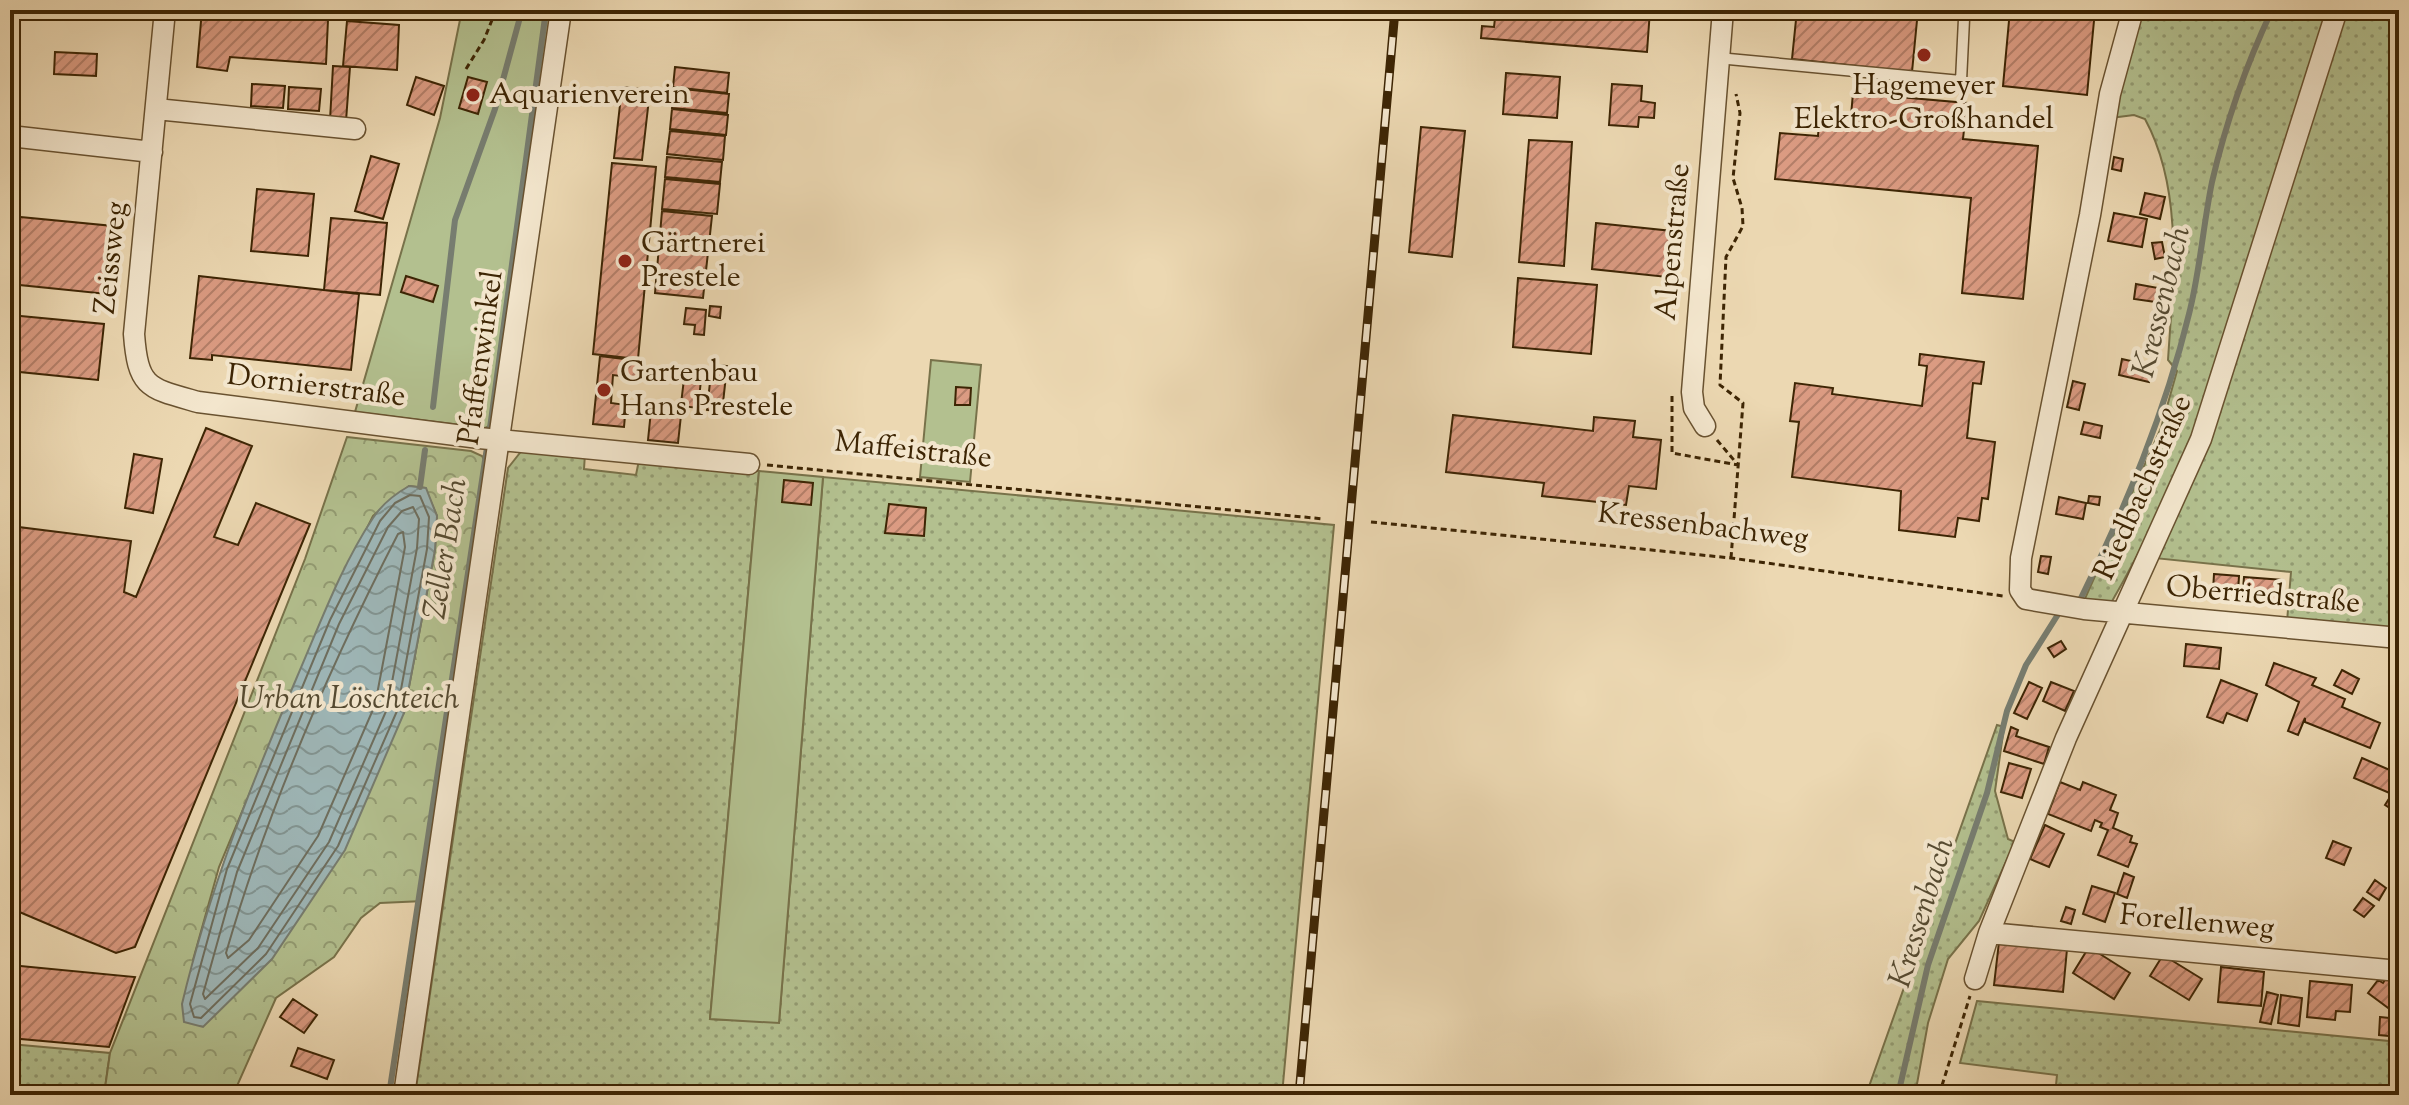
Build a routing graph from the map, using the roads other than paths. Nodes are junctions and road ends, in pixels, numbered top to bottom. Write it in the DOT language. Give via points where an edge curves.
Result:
graph roads {
  1 [pos="165,10"];
  2 [pos="561,10"];
  3 [pos="1723,10"];
  4 [pos="2133,10"];
  5 [pos="2337,10"];
  6 [pos="1964,19"];
  7 [pos="1726,58"];
  8 [pos="156,109"];
  9 [pos="355,129"];
  10 [pos="10,136"];
  11 [pos="152,152"];
  12 [pos="137,370"];
  13 [pos="1705,426"];
  14 [pos="492,438"];
  15 [pos="749,464"];
  16 [pos="2122,613"];
  17 [pos="2399,638"];
  18 [pos="1989,933"];
  19 [pos="2399,971"];
  20 [pos="1975,979"];
  21 [pos="404,1095"];
  1 -- 8 [label="street, Zeissweg"];
  2 -- 14 [label="street, Pfaffenwinkel"];
  3 -- 7 [label="street, Alpenstraße"];
  4 -- 16 [label="street" via="2110,94 2021,558 2020,590 2026,599"];
  5 -- 16 [label="street, Riedbachstraße" via="2214,403"];
  6 -- 7 [label="lane" via="1961,81"];
  7 -- 13 [label="street, Alpenstraße" via="1692,392"];
  8 -- 9 [label="street"];
  8 -- 11 [label="street, Zeissweg"];
  10 -- 11 [label="street"];
  11 -- 12 [label="street, Zeissweg" via="134,334"];
  12 -- 14 [label="street, Dornierstraße" via="163,392 198,402"];
  14 -- 15 [label="street"];
  14 -- 21 [label="street, Pfaffenwinkel"];
  16 -- 17 [label="street, Oberriedstraße"];
  16 -- 18 [label="street, Riedbachstraße"];
  18 -- 19 [label="street, Forellenweg"];
  18 -- 20 [label="street, Riedbachstraße"];
}
